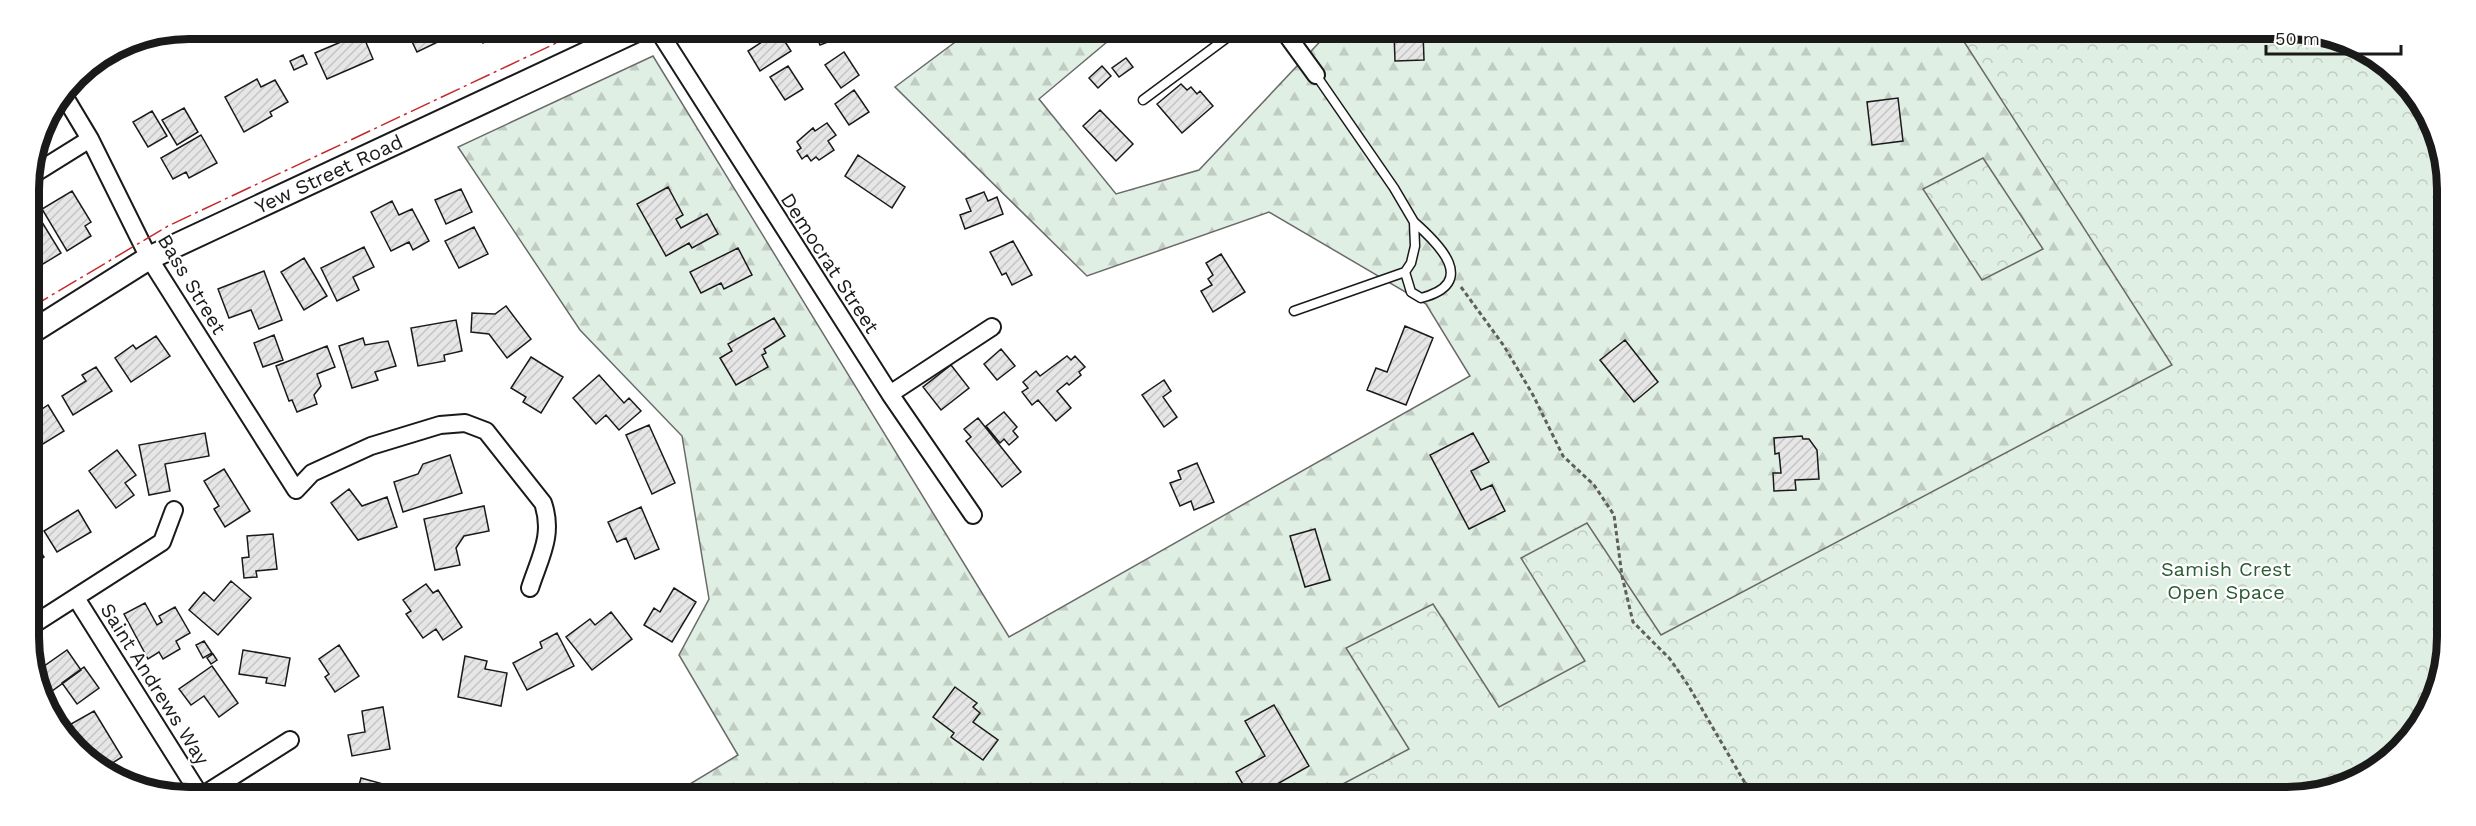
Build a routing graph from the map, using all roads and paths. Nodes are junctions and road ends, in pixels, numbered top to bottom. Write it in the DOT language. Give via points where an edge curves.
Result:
graph roads {
  1 [pos="618,39"];
  2 [pos="664,39"];
  3 [pos="1225,39"];
  4 [pos="1290,39"];
  5 [pos="1316,75"];
  6 [pos="1143,100"];
  7 [pos="67,101"];
  8 [pos="90,139"];
  9 [pos="40,170"];
  10 [pos="1414,222"];
  11 [pos="149,258"];
  12 [pos="1405,272"];
  13 [pos="1450,274"];
  14 [pos="1294,311"];
  15 [pos="39,327"];
  16 [pos="992,327"];
  17 [pos="890,394"];
  18 [pos="174,510"];
  19 [pos="973,515"];
  20 [pos="530,588"];
  21 [pos="76,598"];
  22 [pos="39,621"];
  23 [pos="290,740"];
  24 [pos="1745,783"];
  25 [pos="195,787"];
  26 [pos="216,787"];
  27 [pos="1744,787"];
  28 [pos="1751,787"];
  1 -- 11 [label="street, Yew Street Road"];
  2 -- 17 [label="street, Democrat Street"];
  3 -- 6 [label="lane"];
  4 -- 5 [label="street"];
  5 -- 10 [label="lane"];
  7 -- 8 [label="street, Bass Street"];
  8 -- 9 [label="street"];
  8 -- 11 [label="street, Bass Street"];
  10 -- 12 [label="lane" via="1411,263"];
  10 -- 13 [label="lane" via="1441,246 1449,259"];
  11 -- 15 [label="street, Yew Street Road"];
  11 -- 20 [label="street, Bass Street" via="296,490 312,473 339,459 406,434 465,423 486,431 543,503 547,514 549,529"];
  12 -- 13 [label="lane" via="1411,292 1421,298 1435,294"];
  12 -- 14 [label="lane"];
  13 -- 24 [label="path" via="1504,346 1563,456 1594,485 1614,515 1633,622 1670,659"];
  16 -- 17 [label="street"];
  17 -- 19 [label="street, Democrat Street"];
  18 -- 21 [label="street, Saint Andrews Way" via="162,542"];
  21 -- 22 [label="street, Saint Andrews Way"];
  21 -- 25 [label="street, Saint Andrews Way"];
  23 -- 26 [label="street, Saint Andrews Way"];
  24 -- 27 [label="path"];
  24 -- 28 [label="path"];
}
